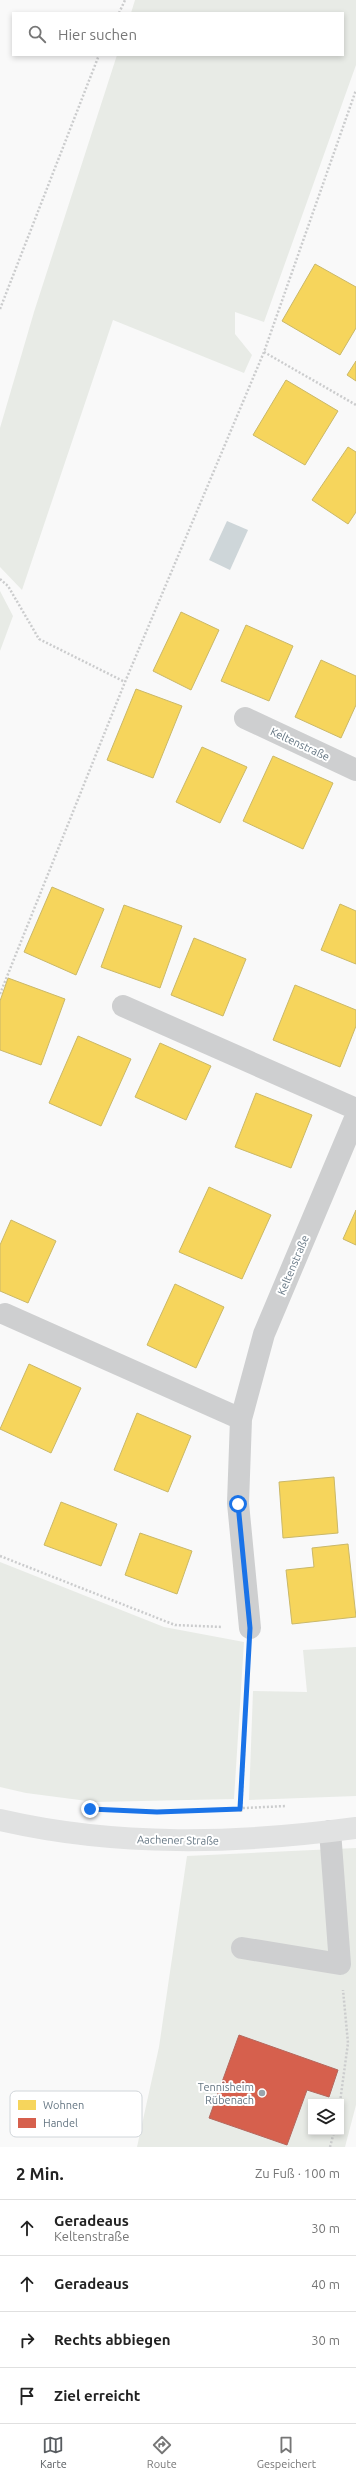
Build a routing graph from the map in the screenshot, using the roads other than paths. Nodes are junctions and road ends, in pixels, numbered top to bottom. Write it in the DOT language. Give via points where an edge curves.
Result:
graph roads {
  1 [pos="245,718"];
  2 [pos="356,770"];
  3 [pos="123,1006"];
  4 [pos="356,1109"];
  5 [pos="356,1116"];
  6 [pos="5,1314"];
  7 [pos="241,1419"];
  8 [pos="250,1628"];
  9 [pos="0,1820"];
  10 [pos="356,1828"];
  11 [pos="330,1831"];
  12 [pos="242,1948"];
  1 -- 2 [label="street, Keltenstraße"];
  3 -- 4 [label="street"];
  5 -- 7 [label="street, Keltenstraße" via="264,1334"];
  6 -- 7 [label="street"];
  7 -- 8 [label="street, Keltenstraße" via="238,1504"];
  9 -- 11 [label="main road, Aachener Straße" via="42,1830 151,1841 243,1840"];
  10 -- 11 [label="main road, Aachener Straße"];
  11 -- 12 [label="street" via="340,1964"];
}
